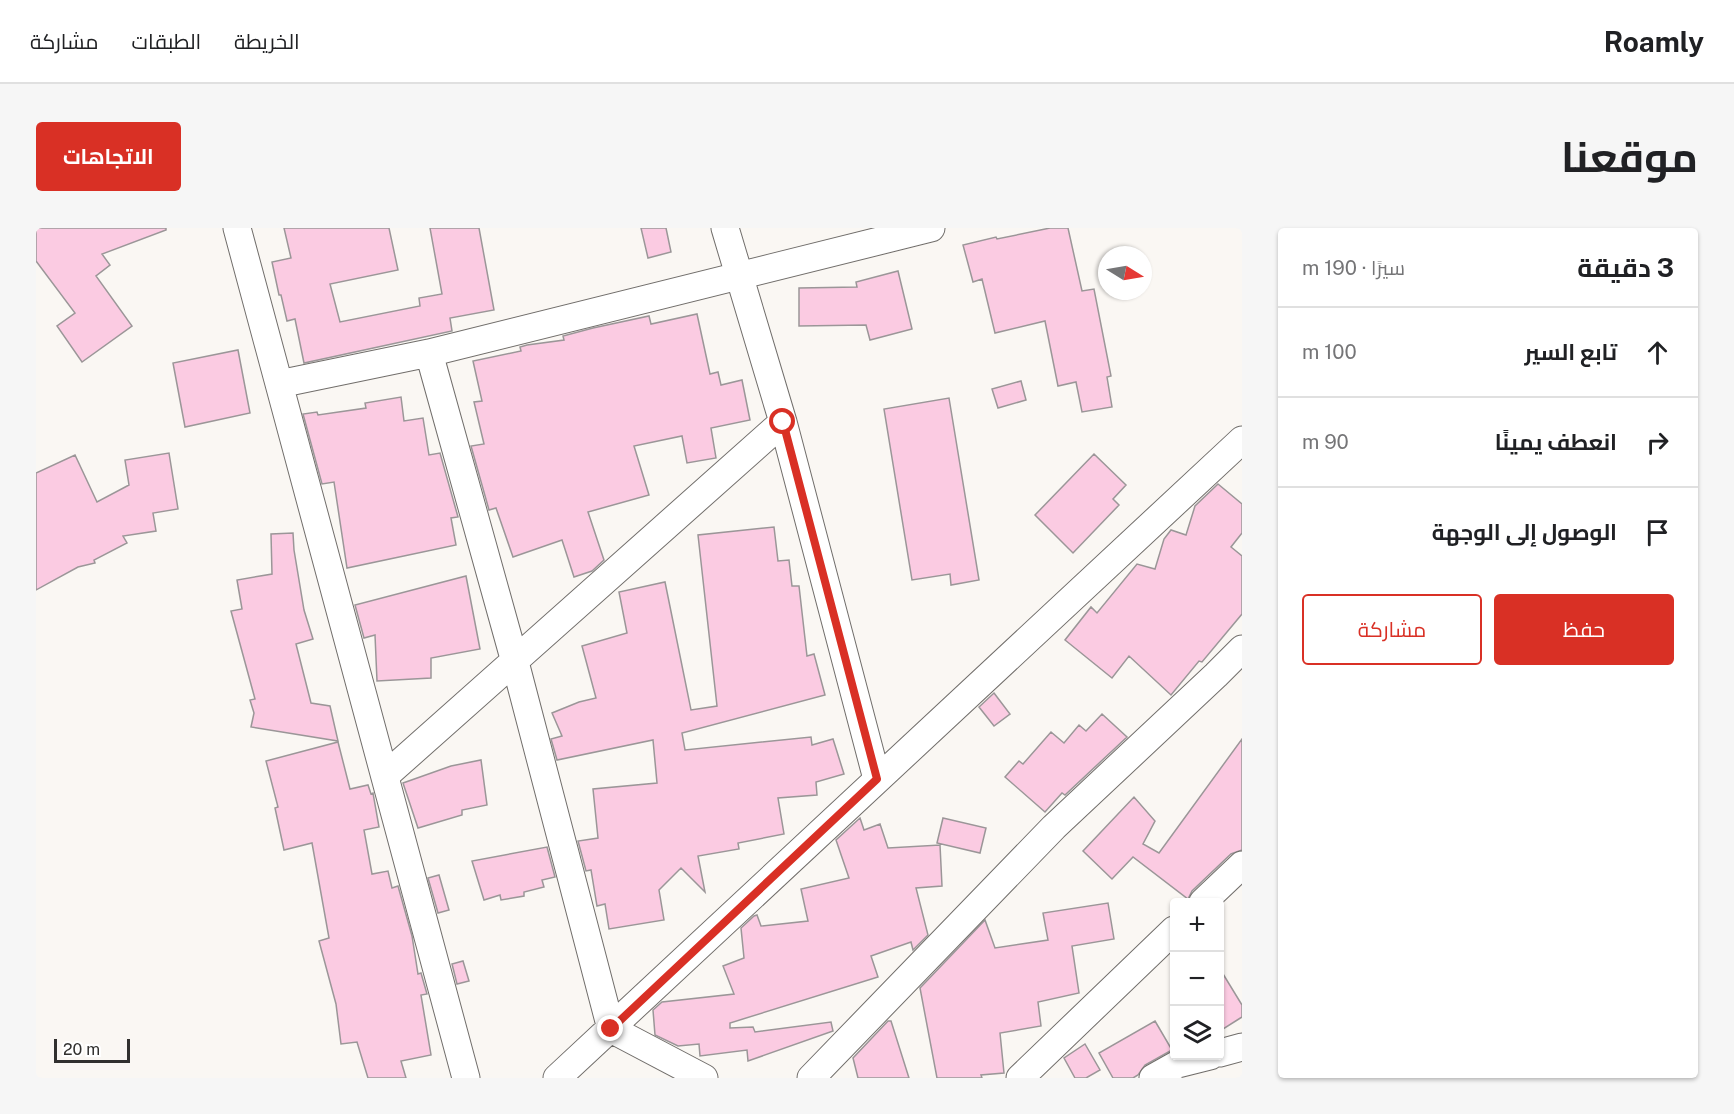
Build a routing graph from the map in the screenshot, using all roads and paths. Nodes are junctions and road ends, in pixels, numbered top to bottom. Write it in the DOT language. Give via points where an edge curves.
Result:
graph roads {
  1 [pos="237,228"];
  2 [pos="725,228"];
  3 [pos="931,228"];
  4 [pos="739,276"];
  5 [pos="429,353"];
  6 [pos="279,384"];
  7 [pos="783,422"];
  8 [pos="1242,440"];
  9 [pos="1242,649"];
  10 [pos="515,662"];
  11 [pos="385,776"];
  12 [pos="877,779"];
  13 [pos="1242,865"];
  14 [pos="1208,898"];
  15 [pos="1170,934"];
  16 [pos="611,1029"];
  17 [pos="1242,1047"];
  18 [pos="1224,1052"];
  19 [pos="1194,1060"];
  20 [pos="466,1078"];
  21 [pos="557,1078"];
  22 [pos="704,1078"];
  23 [pos="811,1078"];
  24 [pos="1020,1078"];
  25 [pos="1153,1078"];
  1 -- 6 [label="street"];
  2 -- 4 [label="street"];
  3 -- 4 [label="street"];
  4 -- 5 [label="street"];
  4 -- 7 [label="street"];
  5 -- 6 [label="street"];
  5 -- 10 [label="street"];
  6 -- 11 [label="street"];
  7 -- 10 [label="street"];
  7 -- 12 [label="street"];
  8 -- 12 [label="street"];
  9 -- 23 [label="street" via="1053,827"];
  10 -- 11 [label="street"];
  10 -- 16 [label="street"];
  11 -- 20 [label="street"];
  12 -- 16 [label="street"];
  13 -- 14 [label="street"];
  15 -- 24 [label="street"];
  16 -- 21 [label="street"];
  16 -- 22 [label="street"];
  17 -- 18 [label="street"];
  19 -- 25 [label="street"];
}
